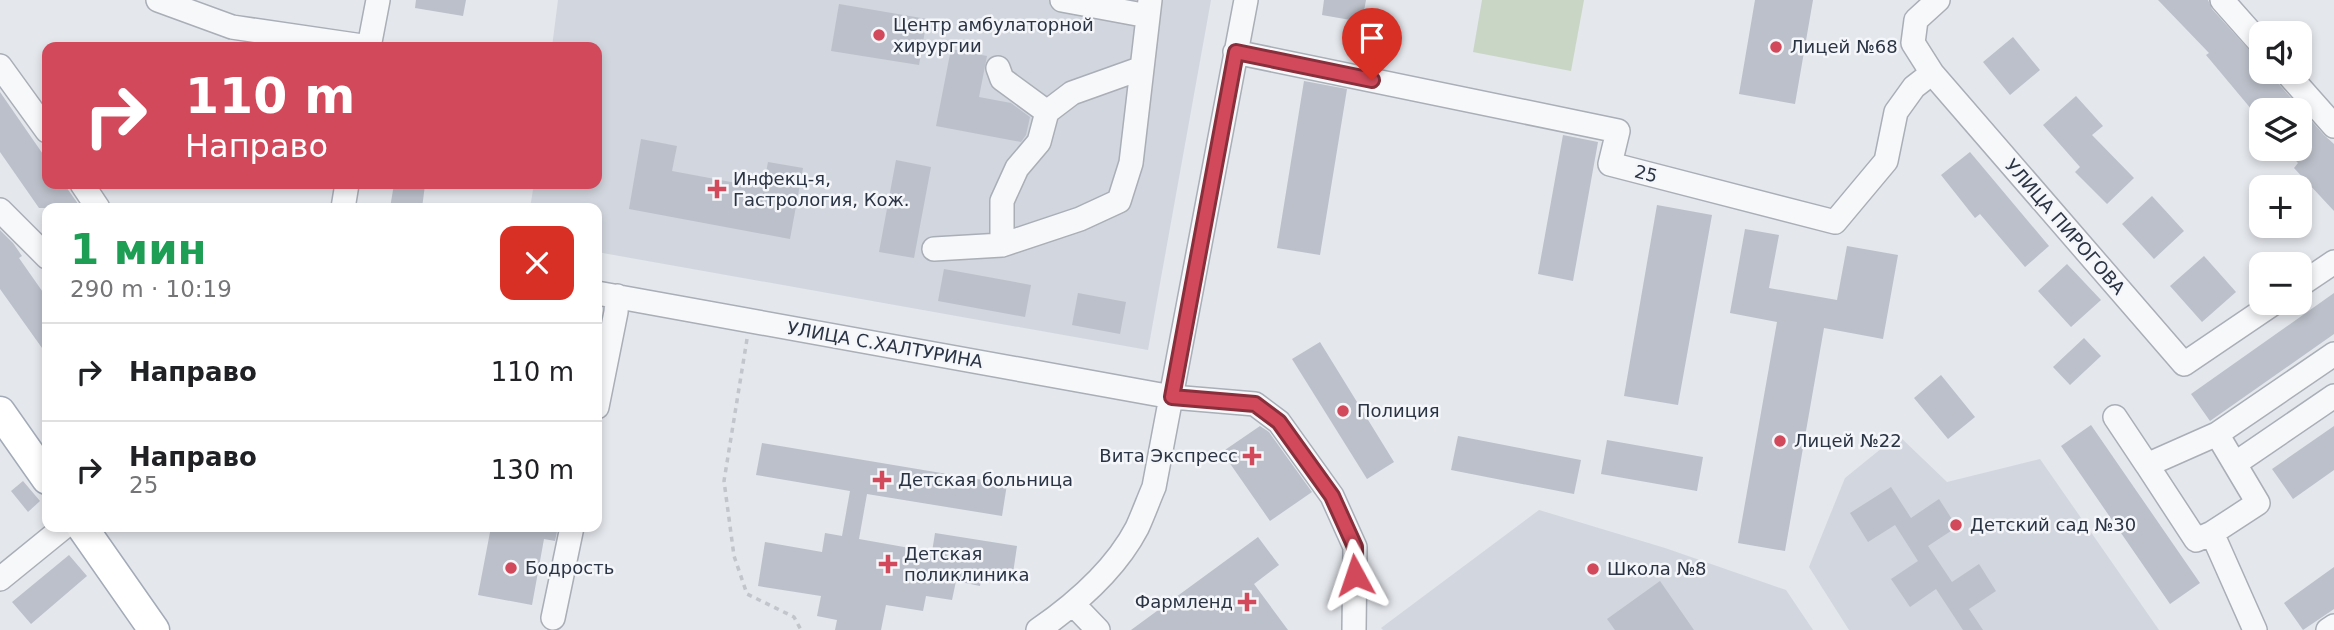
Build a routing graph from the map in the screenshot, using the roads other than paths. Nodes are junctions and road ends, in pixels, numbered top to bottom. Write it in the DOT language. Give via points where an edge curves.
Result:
graph roads {
  1 [pos="158,0"];
  2 [pos="378,0"];
  3 [pos="1062,0"];
  4 [pos="1246,0"];
  5 [pos="1938,0"];
  6 [pos="2222,0"];
  7 [pos="1149,8"];
  8 [pos="2249,30"];
  9 [pos="336,42"];
  10 [pos="370,42"];
  11 [pos="1236,52"];
  12 [pos="0,66"];
  13 [pos="998,68"];
  14 [pos="1142,68"];
  15 [pos="1932,73"];
  16 [pos="2296,84"];
  17 [pos="1047,111"];
  18 [pos="42,124"];
  19 [pos="2334,127"];
  20 [pos="0,210"];
  21 [pos="1002,245"];
  22 [pos="934,249"];
  23 [pos="42,252"];
  24 [pos="2334,262"];
  25 [pos="2312,277"];
  26 [pos="607,295"];
  27 [pos="2256,315"];
  28 [pos="2334,354"];
  29 [pos="602,382"];
  30 [pos="2334,396"];
  31 [pos="1172,397"];
  32 [pos="0,412"];
  33 [pos="2115,417"];
  34 [pos="2217,434"];
  35 [pos="2236,463"];
  36 [pos="2147,465"];
  37 [pos="42,472"];
  38 [pos="58,532"];
  39 [pos="86,532"];
  40 [pos="571,532"];
  41 [pos="2212,533"];
  42 [pos="0,579"];
  43 [pos="1074,606"];
  44 [pos="553,618"];
  45 [pos="2334,626"];
  46 [pos="155,630"];
  47 [pos="1038,630"];
  48 [pos="1098,630"];
  49 [pos="1354,630"];
  50 [pos="2255,630"];
  51 [pos="2328,630"];
  1 -- 9 [label="street" via="232,26"];
  2 -- 10 [label="street"];
  3 -- 7 [label="street"];
  4 -- 11 [label="street"];
  5 -- 15 [label="street, УЛИЦА ПИРОГОВА" via="1916,20 1913,43"];
  6 -- 8 [label="street"];
  7 -- 14 [label="street"];
  11 -- 15 [label="street, 25" via="1618,131 1609,164 1835,222 1886,161 1896,112 1914,87"];
  11 -- 31 [label="street"];
  12 -- 18 [label="street"];
  13 -- 17 [label="street" via="1002,79"];
  14 -- 17 [label="street" via="1072,93"];
  14 -- 21 [label="street" via="1131,163 1119,201"];
  15 -- 27 [label="street, УЛИЦА ПИРОГОВА" via="2184,364"];
  16 -- 19 [label="street"];
  17 -- 21 [label="street" via="1039,142 1017,168 1002,201"];
  20 -- 23 [label="street"];
  21 -- 22 [label="street"];
  24 -- 25 [label="street"];
  26 -- 29 [label="street" via="616,312"];
  26 -- 31 [label="street, УЛИЦА С.ХАЛТУРИНА"];
  28 -- 34 [label="street"];
  30 -- 35 [label="street"];
  31 -- 43 [label="street" via="1154,487 1136,530"];
  31 -- 49 [label="street, УЛИЦА С.ХАЛТУРИНА" via="1255,404 1279,422 1332,496 1355,547"];
  32 -- 37 [label="main road"];
  33 -- 36 [label="street"];
  34 -- 35 [label="street"];
  34 -- 36 [label="street"];
  35 -- 41 [label="street" via="2259,503"];
  36 -- 41 [label="street" via="2196,540"];
  38 -- 42 [label="street"];
  39 -- 46 [label="main road"];
  40 -- 44 [label="street"];
  41 -- 50 [label="street"];
  43 -- 47 [label="street"];
  43 -- 48 [label="street"];
  45 -- 51 [label="street"];
}
